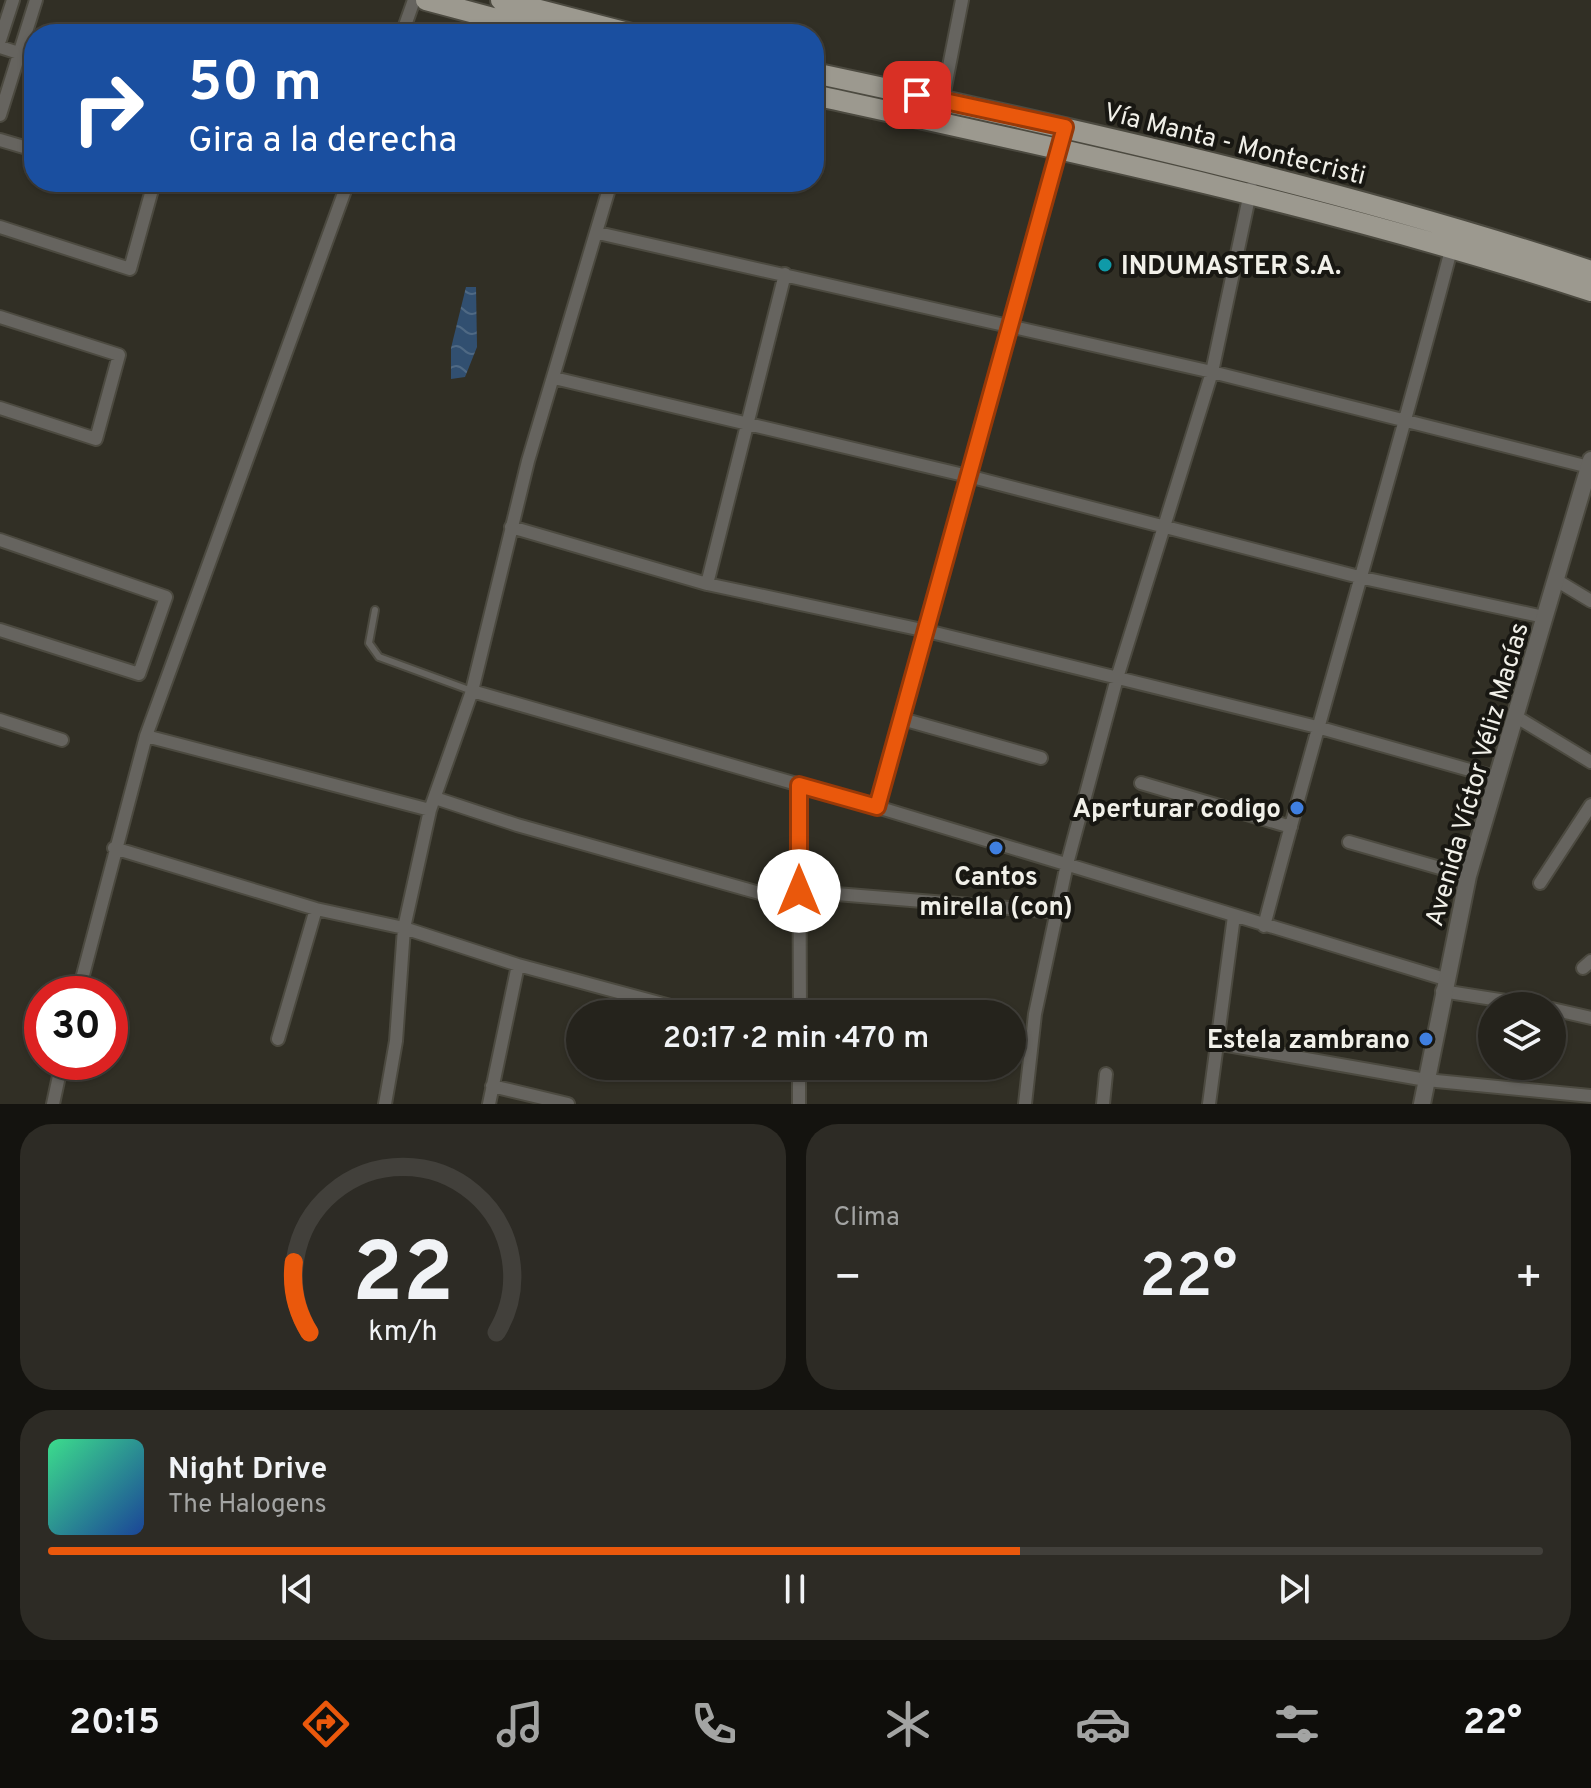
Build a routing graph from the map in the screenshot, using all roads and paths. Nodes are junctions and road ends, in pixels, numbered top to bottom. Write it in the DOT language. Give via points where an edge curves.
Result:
graph roads {
  1 [pos="13,0"];
  2 [pos="36,0"];
  3 [pos="414,0"];
  4 [pos="426,0"];
  5 [pos="501,0"];
  6 [pos="962,0"];
  7 [pos="28,24"];
  8 [pos="406,24"];
  9 [pos="516,24"];
  10 [pos="593,24"];
  11 [pos="24,37"];
  12 [pos="0,40"];
  13 [pos="0,47"];
  14 [pos="19,53"];
  15 [pos="24,55"];
  16 [pos="824,75"];
  17 [pos="824,97"];
  18 [pos="943,101"];
  19 [pos="0,115"];
  20 [pos="938,123"];
  21 [pos="1065,127"];
  22 [pos="0,140"];
  23 [pos="24,147"];
  24 [pos="1059,150"];
  25 [pos="1252,184"];
  26 [pos="151,192"];
  27 [pos="344,192"];
  28 [pos="608,192"];
  29 [pos="0,227"];
  30 [pos="598,233"];
  31 [pos="1455,236"];
  32 [pos="1591,271"];
  33 [pos="785,274"];
  34 [pos="1591,291"];
  35 [pos="0,317"];
  36 [pos="1008,327"];
  37 [pos="1212,372"];
  38 [pos="554,378"];
  39 [pos="0,408"];
  40 [pos="1408,419"];
  41 [pos="749,423"];
  42 [pos="1590,464"];
  43 [pos="968,476"];
  44 [pos="511,527"];
  45 [pos="1165,529"];
  46 [pos="0,540"];
  47 [pos="1363,578"];
  48 [pos="1556,580"];
  49 [pos="707,584"];
  50 [pos="1591,601"];
  51 [pos="375,610"];
  52 [pos="1544,617"];
  53 [pos="0,630"];
  54 [pos="927,631"];
  55 [pos="1117,678"];
  56 [pos="472,691"];
  57 [pos="1515,716"];
  58 [pos="902,719"];
  59 [pos="0,720"];
  60 [pos="1317,727"];
  61 [pos="146,736"];
  62 [pos="62,740"];
  63 [pos="1041,758"];
  64 [pos="1591,762"];
  65 [pos="1498,778"];
  66 [pos="1141,783"];
  67 [pos="799,785"];
  68 [pos="433,804"];
  69 [pos="1591,805"];
  70 [pos="877,807"];
  71 [pos="1291,827"];
  72 [pos="1349,842"];
  73 [pos="114,848"];
  74 [pos="1067,864"];
  75 [pos="1468,876"];
  76 [pos="1540,883"];
  77 [pos="799,897"];
  78 [pos="316,909"];
  79 [pos="1057,912"];
  80 [pos="1234,916"];
  81 [pos="1264,926"];
  82 [pos="404,928"];
  83 [pos="518,965"];
  84 [pos="82,976"];
  85 [pos="1443,985"];
  86 [pos="1478,993"];
  87 [pos="648,1000"];
  88 [pos="800,1000"];
  89 [pos="1566,1012"];
  90 [pos="1591,1018"];
  91 [pos="278,1039"];
  92 [pos="1216,1043"];
  93 [pos="1106,1074"];
  94 [pos="58,1080"];
  95 [pos="799,1080"];
  96 [pos="1426,1080"];
  97 [pos="492,1086"];
  98 [pos="1591,1096"];
  99 [pos="516,1098"];
  100 [pos="53,1104"];
  101 [pos="385,1104"];
  102 [pos="489,1104"];
  103 [pos="568,1104"];
  104 [pos="799,1104"];
  105 [pos="1025,1104"];
  106 [pos="1103,1104"];
  107 [pos="1209,1104"];
  108 [pos="1422,1104"];
  1 -- 12 [label="street"];
  2 -- 7 [label="street"];
  3 -- 8 [label="street"];
  4 -- 9 [label="main road"];
  5 -- 10 [label="main road"];
  6 -- 18 [label="street"];
  11 -- 14 [label="street"];
  13 -- 14 [label="street"];
  14 -- 15 [label="street"];
  14 -- 19 [label="street"];
  16 -- 18 [label="main road, Vía Manta - Montecristi"];
  17 -- 20 [label="main road, Vía Manta - Montecristi"];
  18 -- 20 [label="street"];
  18 -- 21 [label="main road, Vía Manta - Montecristi"];
  20 -- 24 [label="main road, Vía Manta - Montecristi"];
  21 -- 24 [label="street"];
  21 -- 25 [label="main road, Vía Manta - Montecristi"];
  22 -- 23 [label="street"];
  24 -- 25 [label="main road, Vía Manta - Montecristi"];
  24 -- 36 [label="street"];
  25 -- 31 [label="main road, Vía Manta - Montecristi"];
  25 -- 37 [label="street"];
  26 -- 29 [label="street" via="130,269"];
  27 -- 61 [label="street"];
  28 -- 30 [label="street"];
  30 -- 33 [label="street"];
  30 -- 38 [label="street"];
  31 -- 32 [label="main road, Vía Manta - Montecristi"];
  31 -- 34 [label="main road, Vía Manta - Montecristi"];
  31 -- 40 [label="street"];
  33 -- 36 [label="street"];
  33 -- 41 [label="street"];
  35 -- 39 [label="street" via="119,355 96,439"];
  36 -- 37 [label="street"];
  36 -- 43 [label="street"];
  37 -- 40 [label="street"];
  37 -- 45 [label="street"];
  38 -- 41 [label="street"];
  38 -- 44 [label="street"];
  40 -- 42 [label="street"];
  40 -- 47 [label="street"];
  41 -- 43 [label="street"];
  41 -- 49 [label="street"];
  42 -- 48 [label="street, Avenida Víctor Véliz Macías"];
  43 -- 45 [label="street"];
  43 -- 54 [label="street"];
  44 -- 49 [label="street"];
  44 -- 56 [label="street"];
  45 -- 47 [label="street"];
  45 -- 55 [label="street"];
  46 -- 53 [label="street" via="166,597 139,674"];
  47 -- 52 [label="street"];
  47 -- 60 [label="street"];
  48 -- 50 [label="street"];
  48 -- 52 [label="street, Avenida Víctor Véliz Macías"];
  49 -- 54 [label="street"];
  51 -- 56 [label="lane" via="369,643 379,657"];
  52 -- 57 [label="street, Avenida Víctor Véliz Macías"];
  54 -- 55 [label="street"];
  54 -- 58 [label="street"];
  55 -- 60 [label="street"];
  55 -- 74 [label="street"];
  56 -- 67 [label="street"];
  56 -- 68 [label="street"];
  57 -- 64 [label="street"];
  57 -- 65 [label="street, Avenida Víctor Véliz Macías"];
  58 -- 63 [label="street"];
  58 -- 70 [label="street"];
  59 -- 62 [label="street"];
  60 -- 65 [label="street"];
  60 -- 71 [label="street"];
  61 -- 68 [label="street"];
  61 -- 73 [label="street"];
  65 -- 75 [label="street, Avenida Víctor Véliz Macías"];
  66 -- 71 [label="street"];
  67 -- 70 [label="street"];
  67 -- 77 [label="street"];
  68 -- 77 [label="street"];
  68 -- 82 [label="street"];
  69 -- 76 [label="street"];
  70 -- 74 [label="street"];
  71 -- 81 [label="street"];
  72 -- 75 [label="street"];
  73 -- 78 [label="street"];
  73 -- 84 [label="street"];
  74 -- 79 [label="street"];
  74 -- 80 [label="street"];
  75 -- 85 [label="street, Avenida Víctor Véliz Macías"];
  77 -- 79 [label="street"];
  77 -- 88 [label="street"];
  78 -- 82 [label="street"];
  78 -- 91 [label="street"];
  79 -- 105 [label="street" via="1035,1014"];
  80 -- 81 [label="street"];
  80 -- 92 [label="street"];
  81 -- 85 [label="street"];
  82 -- 83 [label="street"];
  82 -- 101 [label="street" via="396,1041"];
  83 -- 87 [label="street"];
  83 -- 97 [label="street"];
  85 -- 86 [label="street"];
  85 -- 96 [label="street, Avenida Víctor Véliz Macías"];
  89 -- 90 [label="street"];
  92 -- 96 [label="street"];
  92 -- 107 [label="street"];
  93 -- 106 [label="street"];
  94 -- 100 [label="street"];
  95 -- 104 [label="street"];
  96 -- 98 [label="street"];
  96 -- 108 [label="street, Avenida Víctor Véliz Macías"];
  97 -- 99 [label="street"];
  97 -- 102 [label="street"];
  99 -- 103 [label="street"];
}
